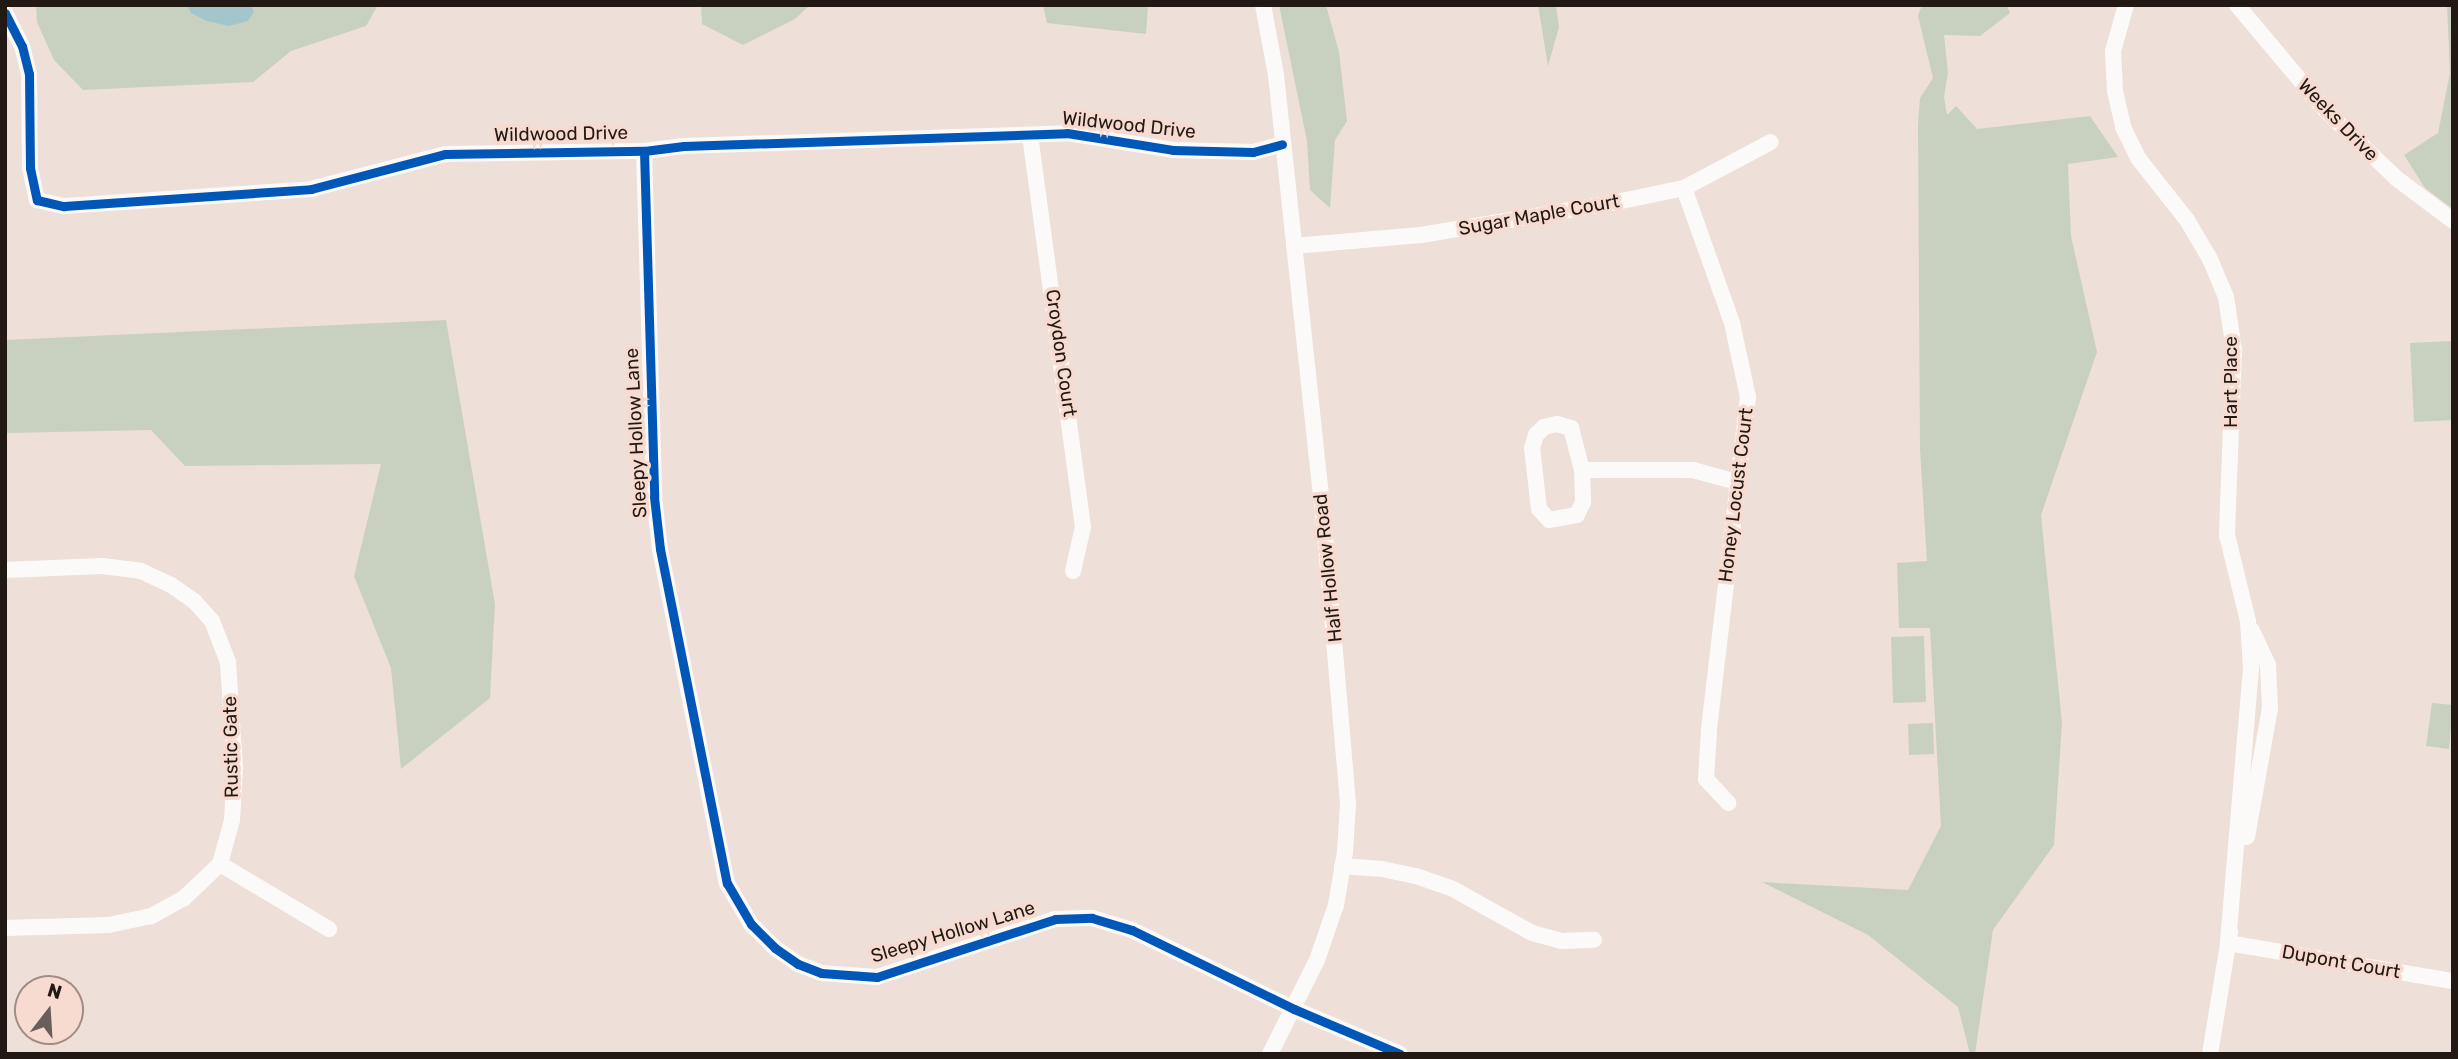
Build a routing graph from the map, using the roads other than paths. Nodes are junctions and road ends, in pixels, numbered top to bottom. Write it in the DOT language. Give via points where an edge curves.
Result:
graph roads {
  1 [pos="1263,5"];
  2 [pos="2126,5"];
  3 [pos="2237,5"];
  4 [pos="5,13"];
  5 [pos="1030,135"];
  6 [pos="1772,142"];
  7 [pos="1282,144"];
  8 [pos="645,151"];
  9 [pos="1684,188"];
  10 [pos="2453,221"];
  11 [pos="1294,246"];
  12 [pos="1582,470"];
  13 [pos="1737,482"];
  14 [pos="5,569"];
  15 [pos="1073,571"];
  16 [pos="1728,803"];
  17 [pos="220,864"];
  18 [pos="1342,866"];
  19 [pos="5,928"];
  20 [pos="329,929"];
  21 [pos="1594,940"];
  22 [pos="2228,943"];
  23 [pos="2453,981"];
  24 [pos="1294,1009"];
  25 [pos="1270,1054"];
  26 [pos="1400,1054"];
  27 [pos="2210,1054"];
  1 -- 7 [label="street, Half Hollow Road"];
  2 -- 22 [label="street, Hart Place" via="2113,51 2123,127 2145,169 2187,219 2210,259 2226,297 2234,350 2227,535 2248,621 2251,681"];
  3 -- 10 [label="street, Weeks Drive" via="2326,111 2396,178"];
  4 -- 8 [label="street, Wildwood Drive" via="22,46 29,74 30,168 37,200 64,206 311,189 445,154"];
  5 -- 7 [label="street, Wildwood Drive" via="1067,133 1173,150 1253,152"];
  5 -- 8 [label="street, Wildwood Drive"];
  5 -- 15 [label="street, Croydon Court" via="1083,527"];
  6 -- 9 [label="street, Sugar Maple Court"];
  7 -- 11 [label="street, Half Hollow Road"];
  8 -- 24 [label="street, Sleepy Hollow Lane" via="654,497 660,549 727,883 751,924 798,964 821,973 877,977 1055,919 1093,918 1132,930"];
  9 -- 11 [label="street, Sugar Maple Court" via="1447,231"];
  9 -- 13 [label="street, Honey Locust Court" via="1744,366 1748,397"];
  11 -- 18 [label="street, Half Hollow Road" via="1348,804"];
  12 -- 12 [label="street" via="1572,428 1557,424 1536,435 1532,448 1539,509 1549,520 1577,514 1583,502"];
  12 -- 13 [label="street" via="1692,470"];
  13 -- 16 [label="street, Honey Locust Court" via="1706,779"];
  14 -- 17 [label="street, Rustic Gate" via="102,566 141,571 171,585 212,621 228,662 235,767 232,820"];
  17 -- 19 [label="street" via="184,898 151,916 110,925"];
  17 -- 20 [label="street"];
  18 -- 21 [label="street" via="1416,876 1453,889 1532,933 1561,941"];
  18 -- 24 [label="street, Half Hollow Road" via="1336,905"];
  22 -- 23 [label="street, Dupont Court"];
  22 -- 27 [label="street, Hart Place"];
  24 -- 25 [label="street, Half Hollow Road"];
  24 -- 26 [label="street"];
}
